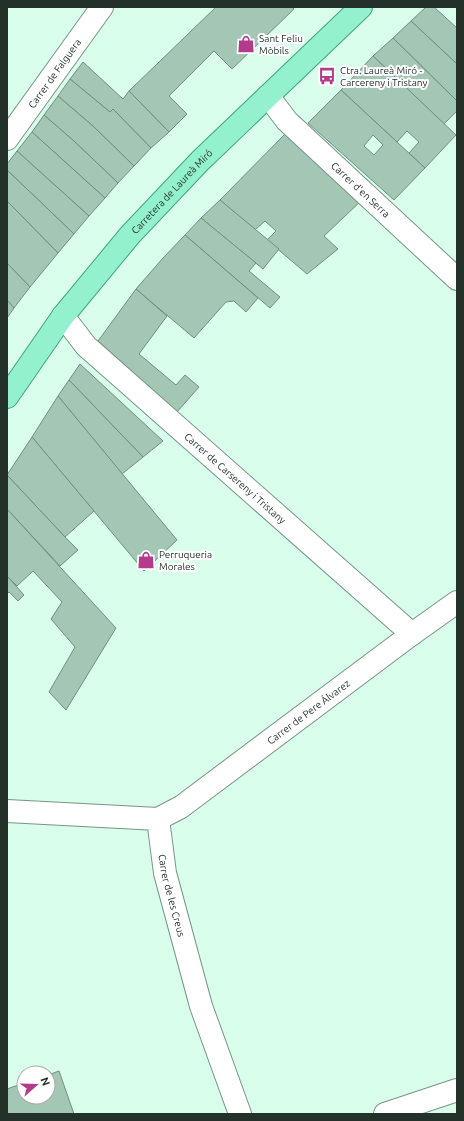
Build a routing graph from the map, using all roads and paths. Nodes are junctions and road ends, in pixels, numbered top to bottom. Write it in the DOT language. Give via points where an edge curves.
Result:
graph roads {
  1 [pos="102,7"];
  2 [pos="361,7"];
  3 [pos="268,96"];
  4 [pos="7,139"];
  5 [pos="457,279"];
  6 [pos="63,316"];
  7 [pos="7,397"];
  8 [pos="457,602"];
  9 [pos="412,634"];
  10 [pos="7,810"];
  11 [pos="158,819"];
  12 [pos="457,1090"];
  13 [pos="240,1114"];
  14 [pos="385,1114"];
  1 -- 4 [label="street, Carrer de Falguera"];
  2 -- 3 [label="main road, Carretera de Laureà Miró"];
  3 -- 5 [label="street, Carrer d'en Serra" via="288,121"];
  3 -- 6 [label="main road, Carretera de Laureà Miró" via="200,161 136,230"];
  6 -- 7 [label="main road, Carretera de Laureà Miró"];
  6 -- 9 [label="street, Carrer de Carsereny i Tristany" via="86,346"];
  8 -- 9 [label="street, Carrer de Pere Álvarez"];
  9 -- 11 [label="street, Carrer de Pere Álvarez" via="181,807"];
  10 -- 11 [label="street"];
  11 -- 13 [label="street, Carrer de les Creus" via="165,873 201,1006"];
  12 -- 14 [label="street"];
}
